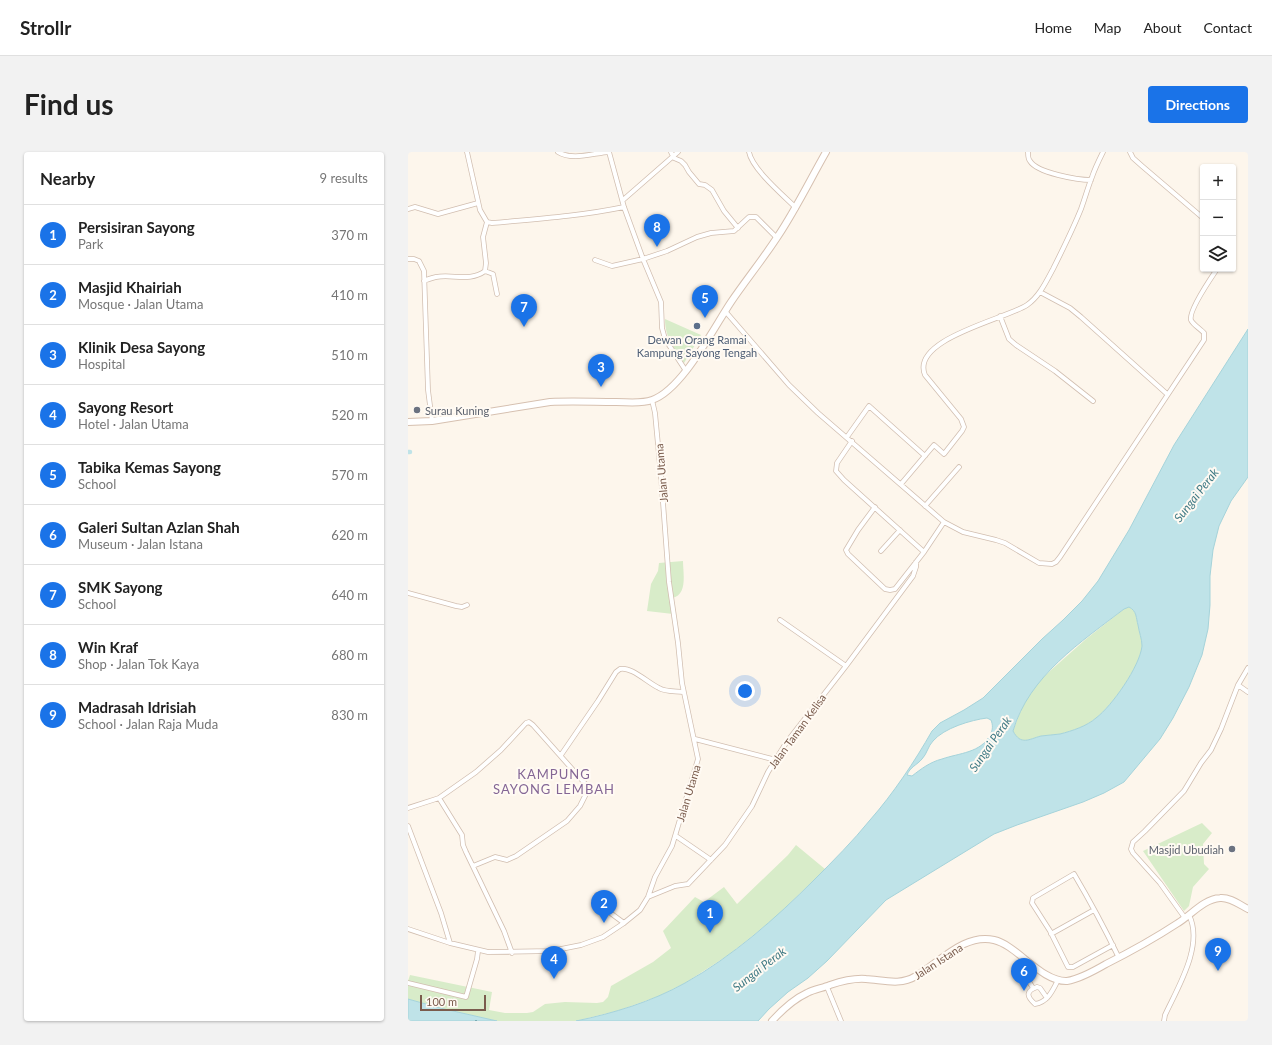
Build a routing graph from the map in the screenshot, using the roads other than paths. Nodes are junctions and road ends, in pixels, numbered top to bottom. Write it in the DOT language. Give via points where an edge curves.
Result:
graph roads {
  1 [pos="467,152"];
  2 [pos="558,152"];
  3 [pos="609,152"];
  4 [pos="678,152"];
  5 [pos="749,152"];
  6 [pos="826,152"];
  7 [pos="1028,152"];
  8 [pos="1103,152"];
  9 [pos="1130,152"];
  10 [pos="671,154"];
  11 [pos="1091,180"];
  12 [pos="623,200"];
  13 [pos="478,203"];
  14 [pos="624,207"];
  15 [pos="796,208"];
  16 [pos="408,209"];
  17 [pos="1200,215"];
  18 [pos="487,222"];
  19 [pos="738,228"];
  20 [pos="777,238"];
  21 [pos="408,259"];
  22 [pos="643,259"];
  23 [pos="595,260"];
  24 [pos="485,271"];
  25 [pos="1215,272"];
  26 [pos="424,281"];
  27 [pos="1040,292"];
  28 [pos="497,294"];
  29 [pos="724,311"];
  30 [pos="1000,316"];
  31 [pos="686,371"];
  32 [pos="1167,394"];
  33 [pos="652,400"];
  34 [pos="1093,401"];
  35 [pos="432,420"];
  36 [pos="408,422"];
  37 [pos="847,437"];
  38 [pos="852,441"];
  39 [pos="925,456"];
  40 [pos="959,467"];
  41 [pos="901,484"];
  42 [pos="925,506"];
  43 [pos="875,508"];
  44 [pos="944,522"];
  45 [pos="900,530"];
  46 [pos="881,551"];
  47 [pos="924,552"];
  48 [pos="916,562"];
  49 [pos="408,593"];
  50 [pos="467,605"];
  51 [pos="780,620"];
  52 [pos="846,666"];
  53 [pos="1248,668"];
  54 [pos="1238,685"];
  55 [pos="684,692"];
  56 [pos="1248,692"];
  57 [pos="695,739"];
  58 [pos="561,755"];
  59 [pos="776,760"];
  60 [pos="439,798"];
  61 [pos="408,808"];
  62 [pos="408,826"];
  63 [pos="676,836"];
  64 [pos="711,860"];
  65 [pos="473,866"];
  66 [pos="597,895"];
  67 [pos="648,896"];
  68 [pos="1248,909"];
  69 [pos="1094,910"];
  70 [pos="1187,917"];
  71 [pos="624,923"];
  72 [pos="408,929"];
  73 [pos="1051,934"];
  74 [pos="450,943"];
  75 [pos="1113,945"];
  76 [pos="478,951"];
  77 [pos="512,953"];
  78 [pos="1023,958"];
  79 [pos="1119,958"];
  80 [pos="1058,980"];
  81 [pos="408,983"];
  82 [pos="826,987"];
  83 [pos="1033,988"];
  84 [pos="1047,998"];
  85 [pos="772,1021"];
  86 [pos="841,1021"];
  87 [pos="1164,1021"];
  1 -- 13 [label="street"];
  2 -- 3 [label="street" via="574,156"];
  3 -- 12 [label="street"];
  4 -- 10 [label="street"];
  5 -- 15 [label="street" via="754,164"];
  6 -- 15 [label="main road"];
  7 -- 11 [label="street" via="1029,160 1035,166 1066,178"];
  8 -- 11 [label="street"];
  9 -- 17 [label="street" via="1142,166"];
  10 -- 12 [label="street"];
  10 -- 19 [label="street" via="685,164 688,172 699,184 712,190 724,212"];
  11 -- 27 [label="street" via="1062,251"];
  12 -- 14 [label="street"];
  13 -- 16 [label="street" via="438,214 415,207"];
  13 -- 18 [label="street"];
  14 -- 18 [label="street" via="552,218"];
  14 -- 22 [label="street"];
  15 -- 20 [label="main road"];
  18 -- 24 [label="street" via="483,237"];
  19 -- 20 [label="street" via="753,216"];
  19 -- 22 [label="street" via="734,231 697,237"];
  20 -- 29 [label="main road"];
  21 -- 26 [label="street" via="419,261 424,271"];
  22 -- 23 [label="street" via="612,266"];
  22 -- 31 [label="street" via="661,302 665,339"];
  24 -- 26 [label="street" via="473,276 437,277"];
  24 -- 28 [label="street" via="493,274"];
  25 -- 32 [label="street" via="1190,316 1193,323 1204,333 1204,340"];
  26 -- 35 [label="street" via="428,390"];
  27 -- 30 [label="street" via="1032,302"];
  27 -- 32 [label="street" via="1070,308"];
  29 -- 31 [label="main road"];
  29 -- 37 [label="street" via="789,385"];
  30 -- 34 [label="street" via="1009,339"];
  30 -- 39 [label="street" via="945,342 924,360 925,375 961,419 964,427 944,454 934,445"];
  31 -- 33 [label="main road" via="668,391"];
  32 -- 44 [label="street" via="1056,562 1039,563 1005,543 963,532"];
  33 -- 35 [label="main road" via="634,403 550,402"];
  33 -- 55 [label="street, Jalan Utama" via="669,582"];
  35 -- 36 [label="main road"];
  37 -- 38 [label="street"];
  37 -- 39 [label="street" via="869,406"];
  38 -- 41 [label="street"];
  38 -- 43 [label="street" via="837,463 836,470"];
  39 -- 41 [label="street"];
  40 -- 42 [label="street"];
  41 -- 42 [label="street"];
  42 -- 44 [label="street"];
  43 -- 45 [label="street"];
  43 -- 48 [label="street" via="846,550 848,554 885,589 890,590 895,589"];
  44 -- 47 [label="street"];
  45 -- 46 [label="street"];
  45 -- 47 [label="street"];
  47 -- 48 [label="street"];
  48 -- 52 [label="street, Jalan Taman Kelisa" via="913,576"];
  49 -- 50 [label="street" via="456,606"];
  51 -- 52 [label="street"];
  52 -- 59 [label="street, Jalan Taman Kelisa" via="786,743"];
  53 -- 54 [label="street"];
  54 -- 56 [label="street"];
  54 -- 70 [label="street" via="1211,750 1184,791 1131,845 1133,852"];
  55 -- 57 [label="street, Jalan Utama"];
  55 -- 58 [label="street" via="660,689 629,669 620,669"];
  57 -- 59 [label="street"];
  57 -- 63 [label="street, Jalan Utama" via="697,765"];
  58 -- 60 [label="street" via="531,723 527,723 476,772"];
  58 -- 65 [label="street" via="590,788 576,811 511,859 495,857"];
  59 -- 64 [label="street, Jalan Taman Kelisa" via="752,806 725,845"];
  60 -- 61 [label="street"];
  60 -- 65 [label="street" via="462,835 463,845"];
  62 -- 74 [label="street" via="442,913"];
  63 -- 64 [label="street"];
  63 -- 67 [label="street, Jalan Utama"];
  64 -- 67 [label="street, Jalan Taman Kelisa" via="688,884"];
  65 -- 77 [label="street"];
  66 -- 71 [label="street" via="605,909"];
  67 -- 71 [label="street, Jalan Utama" via="640,910"];
  68 -- 70 [label="main road" via="1226,898 1219,898"];
  69 -- 73 [label="street"];
  69 -- 73 [label="street" via="1074,874 1033,898 1032,903"];
  69 -- 75 [label="street"];
  70 -- 79 [label="main road"];
  70 -- 87 [label="street" via="1193,923 1194,936 1190,960"];
  71 -- 77 [label="street, Jalan Utama" via="603,937 581,945 551,951"];
  72 -- 74 [label="street, Jalan Utama"];
  73 -- 75 [label="street" via="1068,967 1073,967"];
  74 -- 76 [label="street, Jalan Utama"];
  75 -- 79 [label="street"];
  76 -- 77 [label="street, Jalan Utama"];
  76 -- 81 [label="street" via="466,997"];
  78 -- 80 [label="main road, Jalan Istana"];
  78 -- 82 [label="main road, Jalan Istana" via="1000,942 982,938 957,948 916,977 907,980 900,982 855,979"];
  78 -- 83 [label="street" via="1021,969"];
  79 -- 80 [label="main road" via="1071,980"];
  80 -- 84 [label="street"];
  82 -- 85 [label="main road, Jalan Istana" via="806,993"];
  82 -- 86 [label="street"];
  83 -- 84 [label="street" via="1040,988"];
  83 -- 84 [label="street" via="1028,996 1035,1004"];
}
